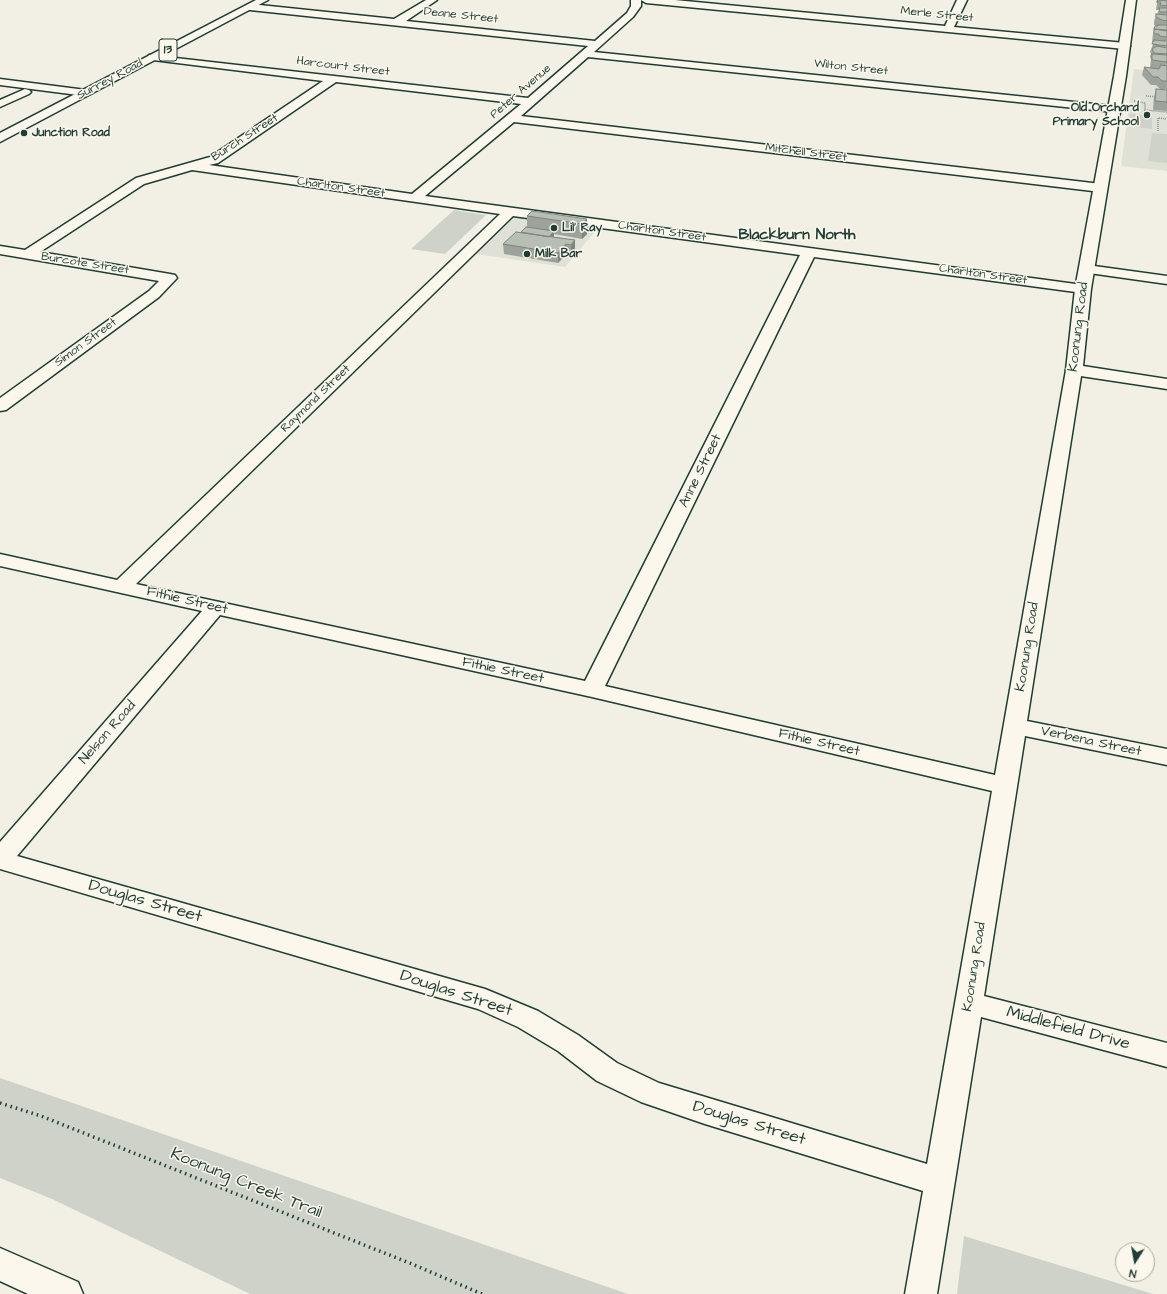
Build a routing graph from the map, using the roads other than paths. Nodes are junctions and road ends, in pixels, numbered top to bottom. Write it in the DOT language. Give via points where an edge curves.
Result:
graph roads {
  1 [pos="263,0"];
  2 [pos="432,0"];
  3 [pos="636,0"];
  4 [pos="646,0"];
  5 [pos="962,0"];
  6 [pos="1131,0"];
  7 [pos="675,4"];
  8 [pos="788,4"];
  9 [pos="250,7"];
  10 [pos="632,13"];
  11 [pos="781,13"];
  12 [pos="397,22"];
  13 [pos="948,29"];
  14 [pos="597,44"];
  15 [pos="1125,46"];
  16 [pos="586,54"];
  17 [pos="153,58"];
  18 [pos="333,79"];
  19 [pos="0,82"];
  20 [pos="25,92"];
  21 [pos="86,93"];
  22 [pos="530,102"];
  23 [pos="0,104"];
  24 [pos="1113,109"];
  25 [pos="512,118"];
  26 [pos="0,138"];
  27 [pos="194,167"];
  28 [pos="1100,188"];
  29 [pos="415,198"];
  30 [pos="510,212"];
  31 [pos="0,250"];
  32 [pos="809,252"];
  33 [pos="27,255"];
  34 [pos="1087,270"];
  35 [pos="170,278"];
  36 [pos="1167,280"];
  37 [pos="1083,289"];
  38 [pos="1074,370"];
  39 [pos="1167,384"];
  40 [pos="0,406"];
  41 [pos="0,560"];
  42 [pos="122,586"];
  43 [pos="215,608"];
  44 [pos="592,690"];
  45 [pos="1015,726"];
  46 [pos="1167,757"];
  47 [pos="1005,786"];
  48 [pos="0,860"];
  49 [pos="969,1003"];
  50 [pos="1167,1055"];
  51 [pos="940,1182"];
  52 [pos="0,1264"];
  53 [pos="66,1294"];
  54 [pos="921,1294"];
  1 -- 9 [label="main road, Surrey Road / 13"];
  2 -- 12 [label="street"];
  3 -- 10 [label="street"];
  4 -- 7 [label="street, Merle Street"];
  5 -- 13 [label="street"];
  6 -- 15 [label="main road, Koonung Road"];
  7 -- 10 [label="street, Merle Street" via="646,7"];
  7 -- 11 [label="street, Merle Street"];
  8 -- 11 [label="street"];
  9 -- 12 [label="street, Deane Street"];
  9 -- 17 [label="main road, Surrey Road / 13"];
  10 -- 14 [label="street, Peter Avenue"];
  11 -- 13 [label="street, Merle Street"];
  12 -- 14 [label="street, Deane Street"];
  13 -- 15 [label="street, Merle Street"];
  14 -- 16 [label="street, Peter Avenue"];
  15 -- 24 [label="main road, Koonung Road"];
  16 -- 22 [label="street, Peter Avenue"];
  16 -- 24 [label="street, Wilton Street"];
  17 -- 18 [label="street, Harcourt Street"];
  17 -- 21 [label="main road, Surrey Road / 13"];
  18 -- 22 [label="street, Harcourt Street"];
  18 -- 27 [label="street, Burch Street" via="214,160"];
  19 -- 21 [label="main road"];
  20 -- 23 [label="street"];
  21 -- 26 [label="main road, Surrey Road / 13"];
  22 -- 25 [label="street, Peter Avenue"];
  24 -- 28 [label="main road, Koonung Road"];
  25 -- 28 [label="street, Mitchell Street"];
  25 -- 29 [label="street, Peter Avenue"];
  27 -- 29 [label="street, Charlton Street"];
  27 -- 33 [label="street, Burch Street" via="140,181"];
  28 -- 34 [label="main road, Koonung Road"];
  29 -- 30 [label="street, Charlton Street"];
  30 -- 32 [label="street, Charlton Street"];
  30 -- 42 [label="street, Raymond Street"];
  31 -- 33 [label="street, Burcote Street"];
  32 -- 37 [label="street, Charlton Street"];
  32 -- 44 [label="street, Anne Street"];
  33 -- 35 [label="street, Burcote Street"];
  34 -- 36 [label="street"];
  34 -- 37 [label="main road, Koonung Road"];
  35 -- 40 [label="street, Simon Street" via="154,294"];
  37 -- 38 [label="main road, Koonung Road"];
  38 -- 39 [label="main road"];
  38 -- 45 [label="street, Koonung Road"];
  41 -- 42 [label="street, Fithie Street"];
  42 -- 43 [label="street, Fithie Street"];
  43 -- 44 [label="street, Fithie Street"];
  43 -- 48 [label="street, Nelson Road"];
  44 -- 47 [label="street, Fithie Street"];
  45 -- 46 [label="street, Verbena Street"];
  45 -- 47 [label="street, Koonung Road"];
  47 -- 49 [label="street, Koonung Road"];
  48 -- 51 [label="street, Douglas Street" via="485,1000 528,1018 607,1072 650,1093 705,1112"];
  49 -- 50 [label="street, Middlefield Drive"];
  49 -- 51 [label="street, Koonung Road"];
  51 -- 54 [label="street, Koonung Road"];
  52 -- 53 [label="main road"];
}
